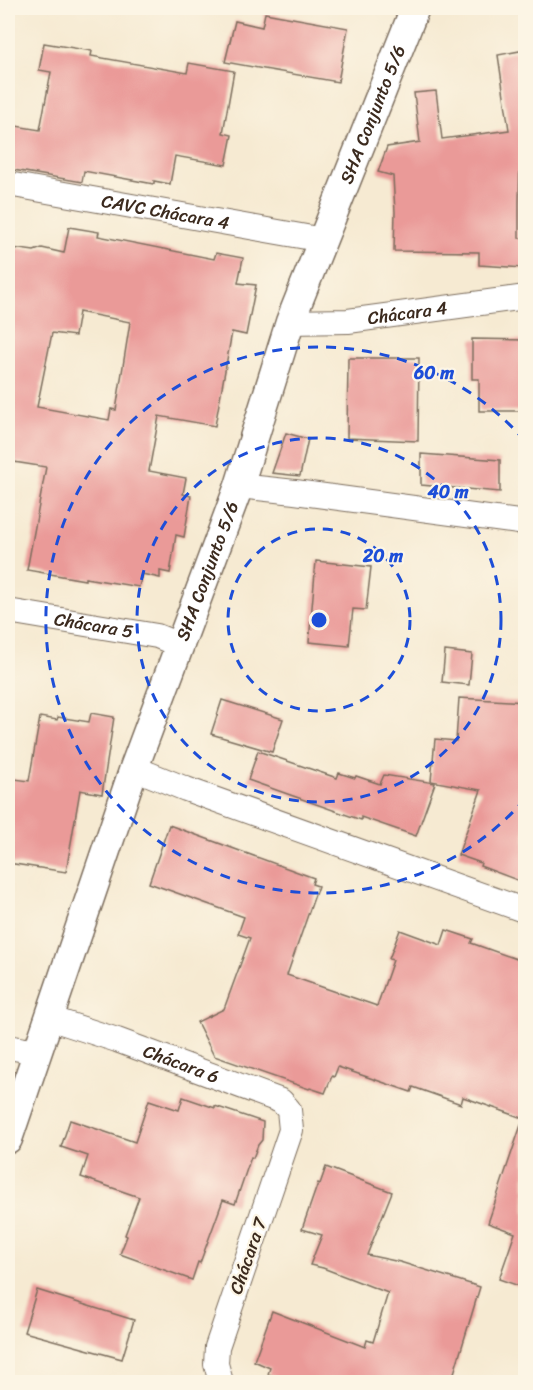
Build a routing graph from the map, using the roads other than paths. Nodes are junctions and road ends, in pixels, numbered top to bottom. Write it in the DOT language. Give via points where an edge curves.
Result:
graph roads {
  1 [pos="410,9"];
  2 [pos="8,184"];
  3 [pos="323,240"];
  4 [pos="525,297"];
  5 [pos="291,322"];
  6 [pos="238,486"];
  7 [pos="525,523"];
  8 [pos="8,611"];
  9 [pos="179,645"];
  10 [pos="135,768"];
  11 [pos="525,911"];
  12 [pos="49,1018"];
  13 [pos="8,1047"];
  14 [pos="37,1052"];
  15 [pos="291,1130"];
  16 [pos="8,1139"];
  17 [pos="221,1383"];
  1 -- 3 [label="street, SHA Conjunto 5/6"];
  2 -- 3 [label="street, CAVC Chácara 4"];
  3 -- 5 [label="street, SHA Conjunto 5/6"];
  4 -- 5 [label="street, Chácara 4" via="348,321"];
  5 -- 6 [label="street, SHA Conjunto 5/6"];
  6 -- 7 [label="street"];
  6 -- 9 [label="street, SHA Conjunto 5/6"];
  8 -- 9 [label="street, Chácara 5" via="157,636"];
  9 -- 10 [label="street, SHA Conjunto 5/6"];
  10 -- 11 [label="street"];
  10 -- 12 [label="street, SHA Conjunto 5/6"];
  12 -- 14 [label="street, SHA Conjunto 5/6"];
  12 -- 15 [label="street, Chácara 6" via="281,1101 289,1110"];
  13 -- 14 [label="street"];
  14 -- 16 [label="street, SHA Conjunto 5/6"];
  15 -- 17 [label="street, Chácara 7" via="217,1347"];
}
